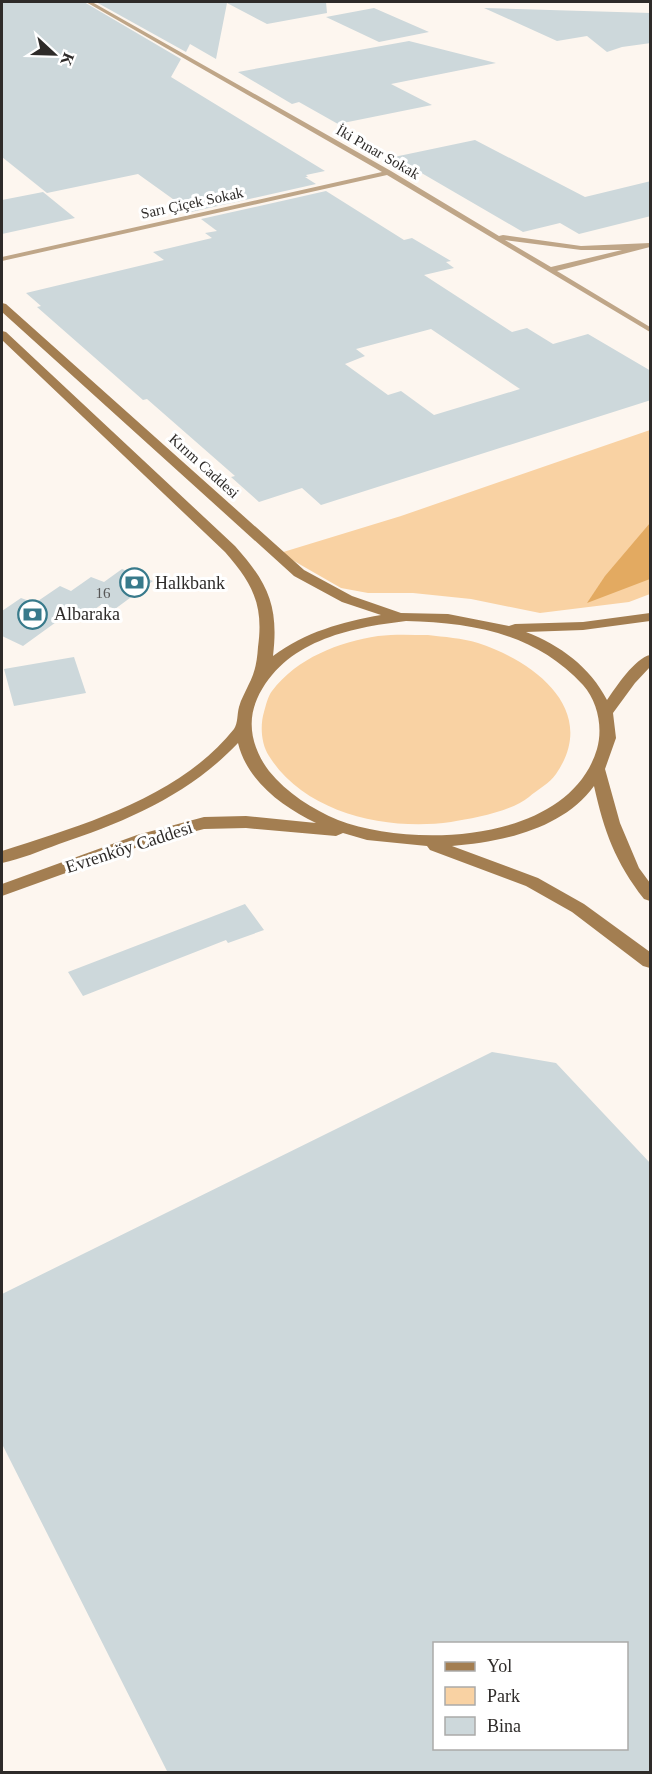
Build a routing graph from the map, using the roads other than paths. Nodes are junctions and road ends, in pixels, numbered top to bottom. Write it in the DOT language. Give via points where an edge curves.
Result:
graph roads {
  1 [pos="89,2"];
  2 [pos="388,173"];
  3 [pos="489,234"];
  4 [pos="651,245"];
  5 [pos="641,247"];
  6 [pos="2,259"];
  7 [pos="551,270"];
  8 [pos="2,306"];
  9 [pos="651,330"];
  10 [pos="2,334"];
  11 [pos="405,617"];
  12 [pos="651,617"];
  13 [pos="498,628"];
  14 [pos="651,658"];
  15 [pos="262,675"];
  16 [pos="607,711"];
  17 [pos="244,727"];
  18 [pos="599,772"];
  19 [pos="367,833"];
  20 [pos="423,841"];
  21 [pos="2,857"];
  22 [pos="2,890"];
  23 [pos="651,895"];
  24 [pos="651,961"];
  1 -- 2 [label="lane, İki Pınar Sokak"];
  2 -- 3 [label="lane, İki Pınar Sokak"];
  2 -- 6 [label="lane, Sarı Çiçek Sokak"];
  3 -- 5 [label="lane" via="563,246"];
  3 -- 7 [label="lane, İki Pınar Sokak"];
  4 -- 5 [label="lane"];
  5 -- 7 [label="lane"];
  7 -- 9 [label="lane, İki Pınar Sokak"];
  8 -- 11 [label="street, Kırım Caddesi" via="299,573 347,599"];
  10 -- 15 [label="street" via="230,549 256,579 269,620"];
  11 -- 13 [label="street" via="452,619"];
  11 -- 15 [label="street" via="356,624 311,639 292,649"];
  12 -- 13 [label="street" via="583,626"];
  13 -- 16 [label="street" via="536,642 568,661 592,684"];
  14 -- 16 [label="street"];
  15 -- 17 [label="street" via="248,700"];
  16 -- 18 [label="street" via="610,742"];
  17 -- 19 [label="street" via="252,760 277,790 316,816"];
  17 -- 21 [label="street, Evrenköy Caddesi" via="203,769 163,795 82,830"];
  18 -- 20 [label="street" via="573,801 532,824 480,838"];
  18 -- 23 [label="street" via="611,823 631,870"];
  19 -- 20 [label="street"];
  19 -- 22 [label="street, Evrenköy Caddesi" via="246,822 204,823 143,839"];
  20 -- 24 [label="street" via="532,882 578,908"];
}
